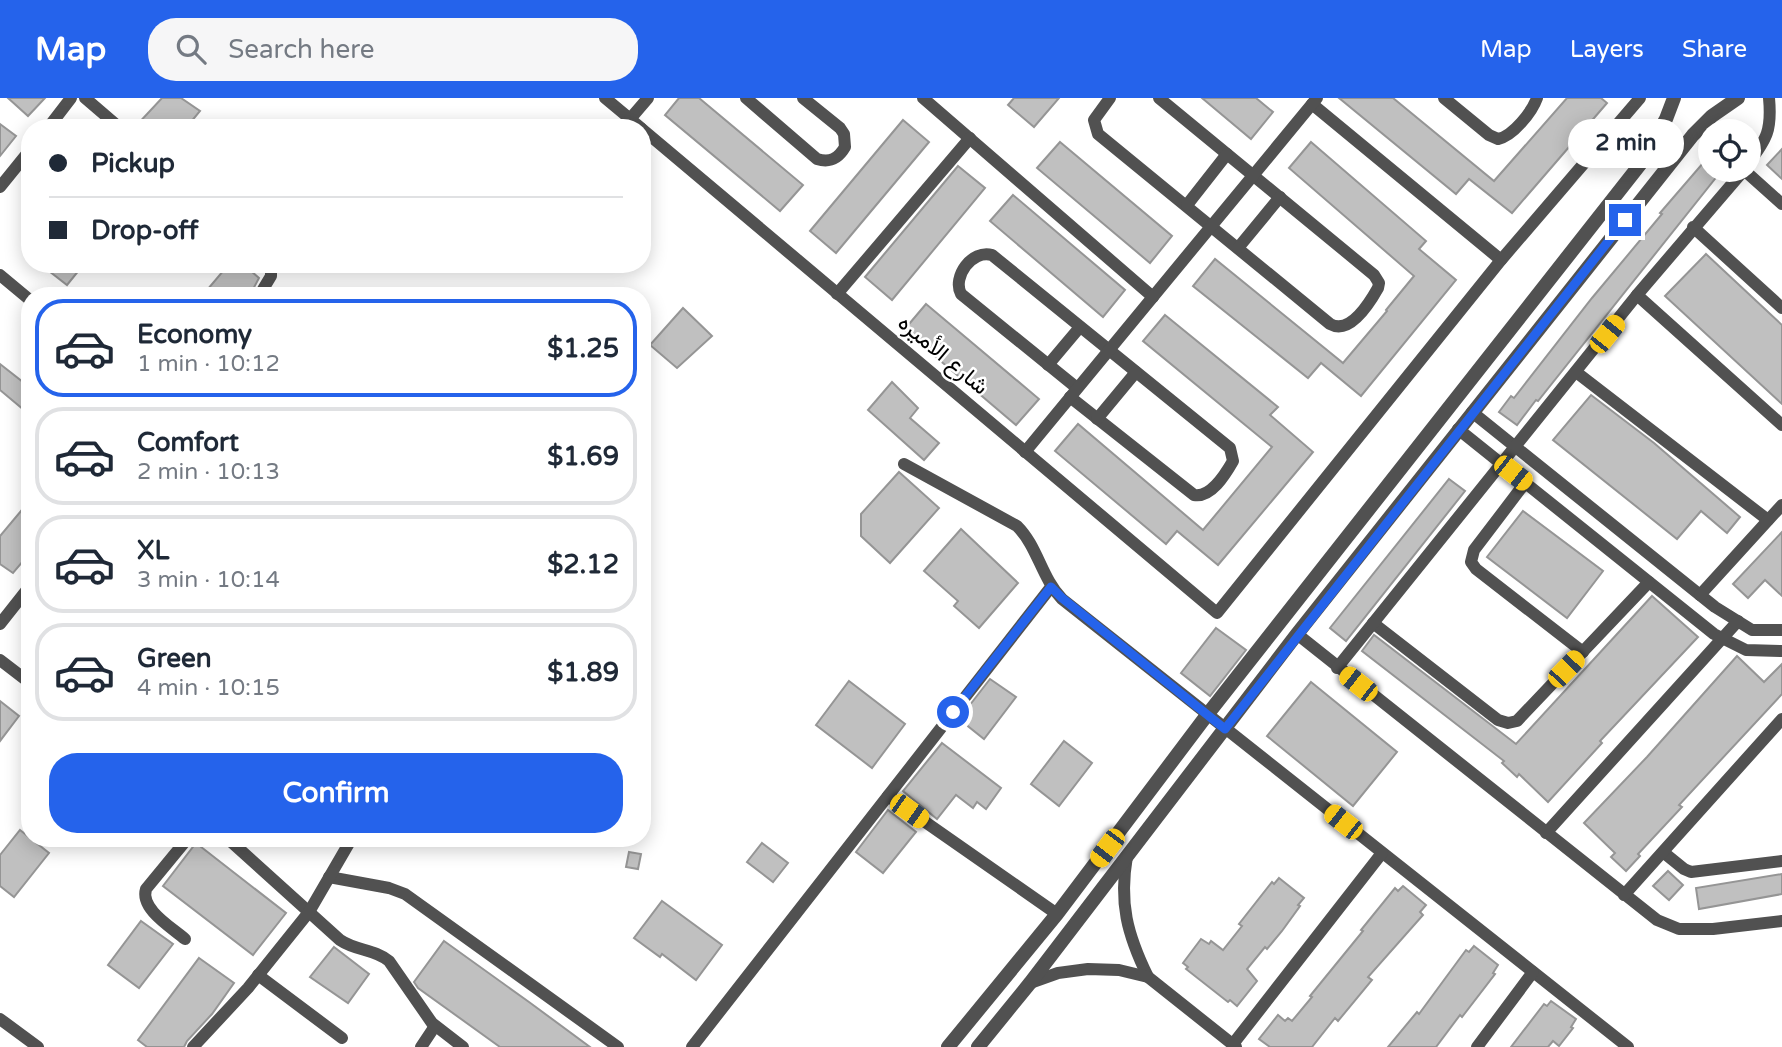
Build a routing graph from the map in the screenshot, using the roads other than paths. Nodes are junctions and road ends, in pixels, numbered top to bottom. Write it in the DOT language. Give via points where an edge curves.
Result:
graph roads {
  1 [pos="71,98"];
  2 [pos="85,98"];
  3 [pos="606,98"];
  4 [pos="648,98"];
  5 [pos="746,98"];
  6 [pos="803,98"];
  7 [pos="923,98"];
  8 [pos="1110,98"];
  9 [pos="1159,98"];
  10 [pos="1444,98"];
  11 [pos="1537,98"];
  12 [pos="1640,98"];
  13 [pos="1674,98"];
  14 [pos="1738,98"];
  15 [pos="1769,98"];
  16 [pos="1315,101"];
  17 [pos="620,102"];
  18 [pos="55,119"];
  19 [pos="110,119"];
  20 [pos="630,119"];
  21 [pos="651,136"];
  22 [pos="970,138"];
  23 [pos="1761,147"];
  24 [pos="1227,154"];
  25 [pos="21,161"];
  26 [pos="1253,176"];
  27 [pos="1733,182"];
  28 [pos="1757,182"];
  29 [pos="0,187"];
  30 [pos="1280,197"];
  31 [pos="1782,204"];
  32 [pos="1187,205"];
  33 [pos="1211,225"];
  34 [pos="1693,228"];
  35 [pos="1238,248"];
  36 [pos="1502,260"];
  37 [pos="0,275"];
  38 [pos="21,292"];
  39 [pos="837,294"];
  40 [pos="1637,295"];
  41 [pos="1153,297"];
  42 [pos="1782,308"];
  43 [pos="1080,327"];
  44 [pos="1109,351"];
  45 [pos="1048,365"];
  46 [pos="1136,372"];
  47 [pos="1576,372"];
  48 [pos="1074,393"];
  49 [pos="1472,412"];
  50 [pos="1097,419"];
  51 [pos="1782,425"];
  52 [pos="1458,429"];
  53 [pos="1516,447"];
  54 [pos="1025,452"];
  55 [pos="904,464"];
  56 [pos="1502,464"];
  57 [pos="1525,482"];
  58 [pos="1782,505"];
  59 [pos="1768,520"];
  60 [pos="1649,582"];
  61 [pos="1051,587"];
  62 [pos="1699,595"];
  63 [pos="21,597"];
  64 [pos="1738,621"];
  65 [pos="1373,623"];
  66 [pos="0,624"];
  67 [pos="1782,630"];
  68 [pos="1297,634"];
  69 [pos="1723,639"];
  70 [pos="1782,651"];
  71 [pos="1583,652"];
  72 [pos="0,660"];
  73 [pos="1337,668"];
  74 [pos="21,676"];
  75 [pos="1207,715"];
  76 [pos="1782,719"];
  77 [pos="1225,729"];
  78 [pos="888,796"];
  79 [pos="1546,833"];
  80 [pos="181,847"];
  81 [pos="237,847"];
  82 [pos="347,847"];
  83 [pos="1662,852"];
  84 [pos="1382,853"];
  85 [pos="1128,856"];
  86 [pos="1782,861"];
  87 [pos="329,877"];
  88 [pos="1624,895"];
  89 [pos="309,912"];
  90 [pos="1057,914"];
  91 [pos="1782,921"];
  92 [pos="185,939"];
  93 [pos="1533,972"];
  94 [pos="258,975"];
  95 [pos="1148,977"];
  96 [pos="1030,983"];
  97 [pos="0,1019"];
  98 [pos="435,1026"];
  99 [pos="342,1038"];
  100 [pos="1234,1046"];
  101 [pos="38,1047"];
  102 [pos="193,1047"];
  103 [pos="421,1047"];
  104 [pos="463,1047"];
  105 [pos="618,1047"];
  106 [pos="692,1047"];
  107 [pos="948,1047"];
  108 [pos="978,1047"];
  109 [pos="1477,1047"];
  110 [pos="1629,1047"];
  1 -- 18 [label="street"];
  2 -- 19 [label="street"];
  3 -- 17 [label="street, شارع الأميره"];
  4 -- 20 [label="street"];
  5 -- 6 [label="street" via="817,159 837,158 845,147 844,134"];
  7 -- 22 [label="street"];
  8 -- 32 [label="street" via="1094,120 1096,130"];
  9 -- 24 [label="street"];
  10 -- 11 [label="street" via="1499,139 1511,133"];
  12 -- 36 [label="street"];
  13 -- 75 [label="street" via="1642,162"];
  14 -- 49 [label="street" via="1693,135"];
  15 -- 23 [label="street" via="1770,130"];
  16 -- 26 [label="street"];
  16 -- 36 [label="street"];
  17 -- 20 [label="street, شارع الأميره"];
  21 -- 39 [label="street, شارع الأميره"];
  22 -- 39 [label="street"];
  22 -- 41 [label="street"];
  24 -- 26 [label="street"];
  24 -- 32 [label="street"];
  25 -- 29 [label="street"];
  26 -- 30 [label="street"];
  26 -- 33 [label="street"];
  27 -- 34 [label="street"];
  28 -- 31 [label="street"];
  30 -- 35 [label="street"];
  30 -- 35 [label="street" via="1377,279 1376,293 1344,328 1330,324"];
  32 -- 33 [label="street"];
  33 -- 35 [label="street"];
  33 -- 41 [label="street"];
  34 -- 40 [label="street"];
  34 -- 42 [label="street"];
  36 -- 54 [label="street, شارع الأميره" via="1217,612"];
  37 -- 38 [label="street"];
  39 -- 54 [label="street, شارع الأميره"];
  40 -- 47 [label="street"];
  40 -- 51 [label="street"];
  41 -- 44 [label="street"];
  43 -- 44 [label="street"];
  43 -- 45 [label="street"];
  43 -- 45 [label="street" via="992,255 974,257 958,278 961,294"];
  44 -- 46 [label="street"];
  44 -- 48 [label="street"];
  45 -- 48 [label="street"];
  46 -- 50 [label="street"];
  46 -- 50 [label="street" via="1232,452 1231,466 1212,490 1204,496 1194,495"];
  47 -- 53 [label="street"];
  47 -- 59 [label="street"];
  48 -- 50 [label="street"];
  48 -- 54 [label="street"];
  49 -- 52 [label="street"];
  49 -- 53 [label="street"];
  52 -- 56 [label="street"];
  52 -- 68 [label="street"];
  53 -- 56 [label="street"];
  53 -- 62 [label="street"];
  55 -- 61 [label="street" via="1017,526 1035,549"];
  56 -- 57 [label="street"];
  56 -- 65 [label="street"];
  57 -- 60 [label="street"];
  57 -- 71 [label="street" via="1474,550 1471,562"];
  58 -- 59 [label="street"];
  59 -- 62 [label="street"];
  60 -- 69 [label="street"];
  60 -- 71 [label="street"];
  61 -- 75 [label="street"];
  61 -- 78 [label="street"];
  62 -- 64 [label="street"];
  63 -- 66 [label="street"];
  64 -- 67 [label="street" via="1752,630"];
  64 -- 69 [label="street"];
  65 -- 71 [label="street" via="1498,720 1508,723 1517,721"];
  65 -- 73 [label="street"];
  68 -- 73 [label="street"];
  68 -- 77 [label="street"];
  69 -- 70 [label="street" via="1746,650"];
  69 -- 79 [label="street"];
  72 -- 74 [label="street"];
  73 -- 79 [label="street"];
  75 -- 77 [label="street"];
  75 -- 90 [label="street"];
  76 -- 83 [label="street"];
  77 -- 84 [label="street"];
  77 -- 85 [label="street"];
  78 -- 90 [label="street"];
  78 -- 106 [label="street"];
  79 -- 88 [label="street"];
  80 -- 92 [label="street" via="144,897 149,908"];
  81 -- 89 [label="street"];
  82 -- 87 [label="street"];
  83 -- 86 [label="street" via="1691,872"];
  83 -- 88 [label="street"];
  84 -- 93 [label="street"];
  84 -- 100 [label="street"];
  85 -- 95 [label="street" via="1124,913"];
  85 -- 96 [label="street"];
  87 -- 89 [label="street"];
  87 -- 105 [label="street" via="405,894"];
  88 -- 91 [label="street" via="1657,920 1679,929"];
  89 -- 94 [label="street"];
  89 -- 98 [label="street" via="345,944 390,961"];
  90 -- 107 [label="street"];
  93 -- 109 [label="street"];
  93 -- 110 [label="street"];
  94 -- 99 [label="street"];
  94 -- 102 [label="street"];
  95 -- 96 [label="street" via="1088,969"];
  95 -- 100 [label="street"];
  96 -- 108 [label="street"];
  97 -- 101 [label="street"];
  98 -- 103 [label="street"];
  98 -- 104 [label="street"];
}
